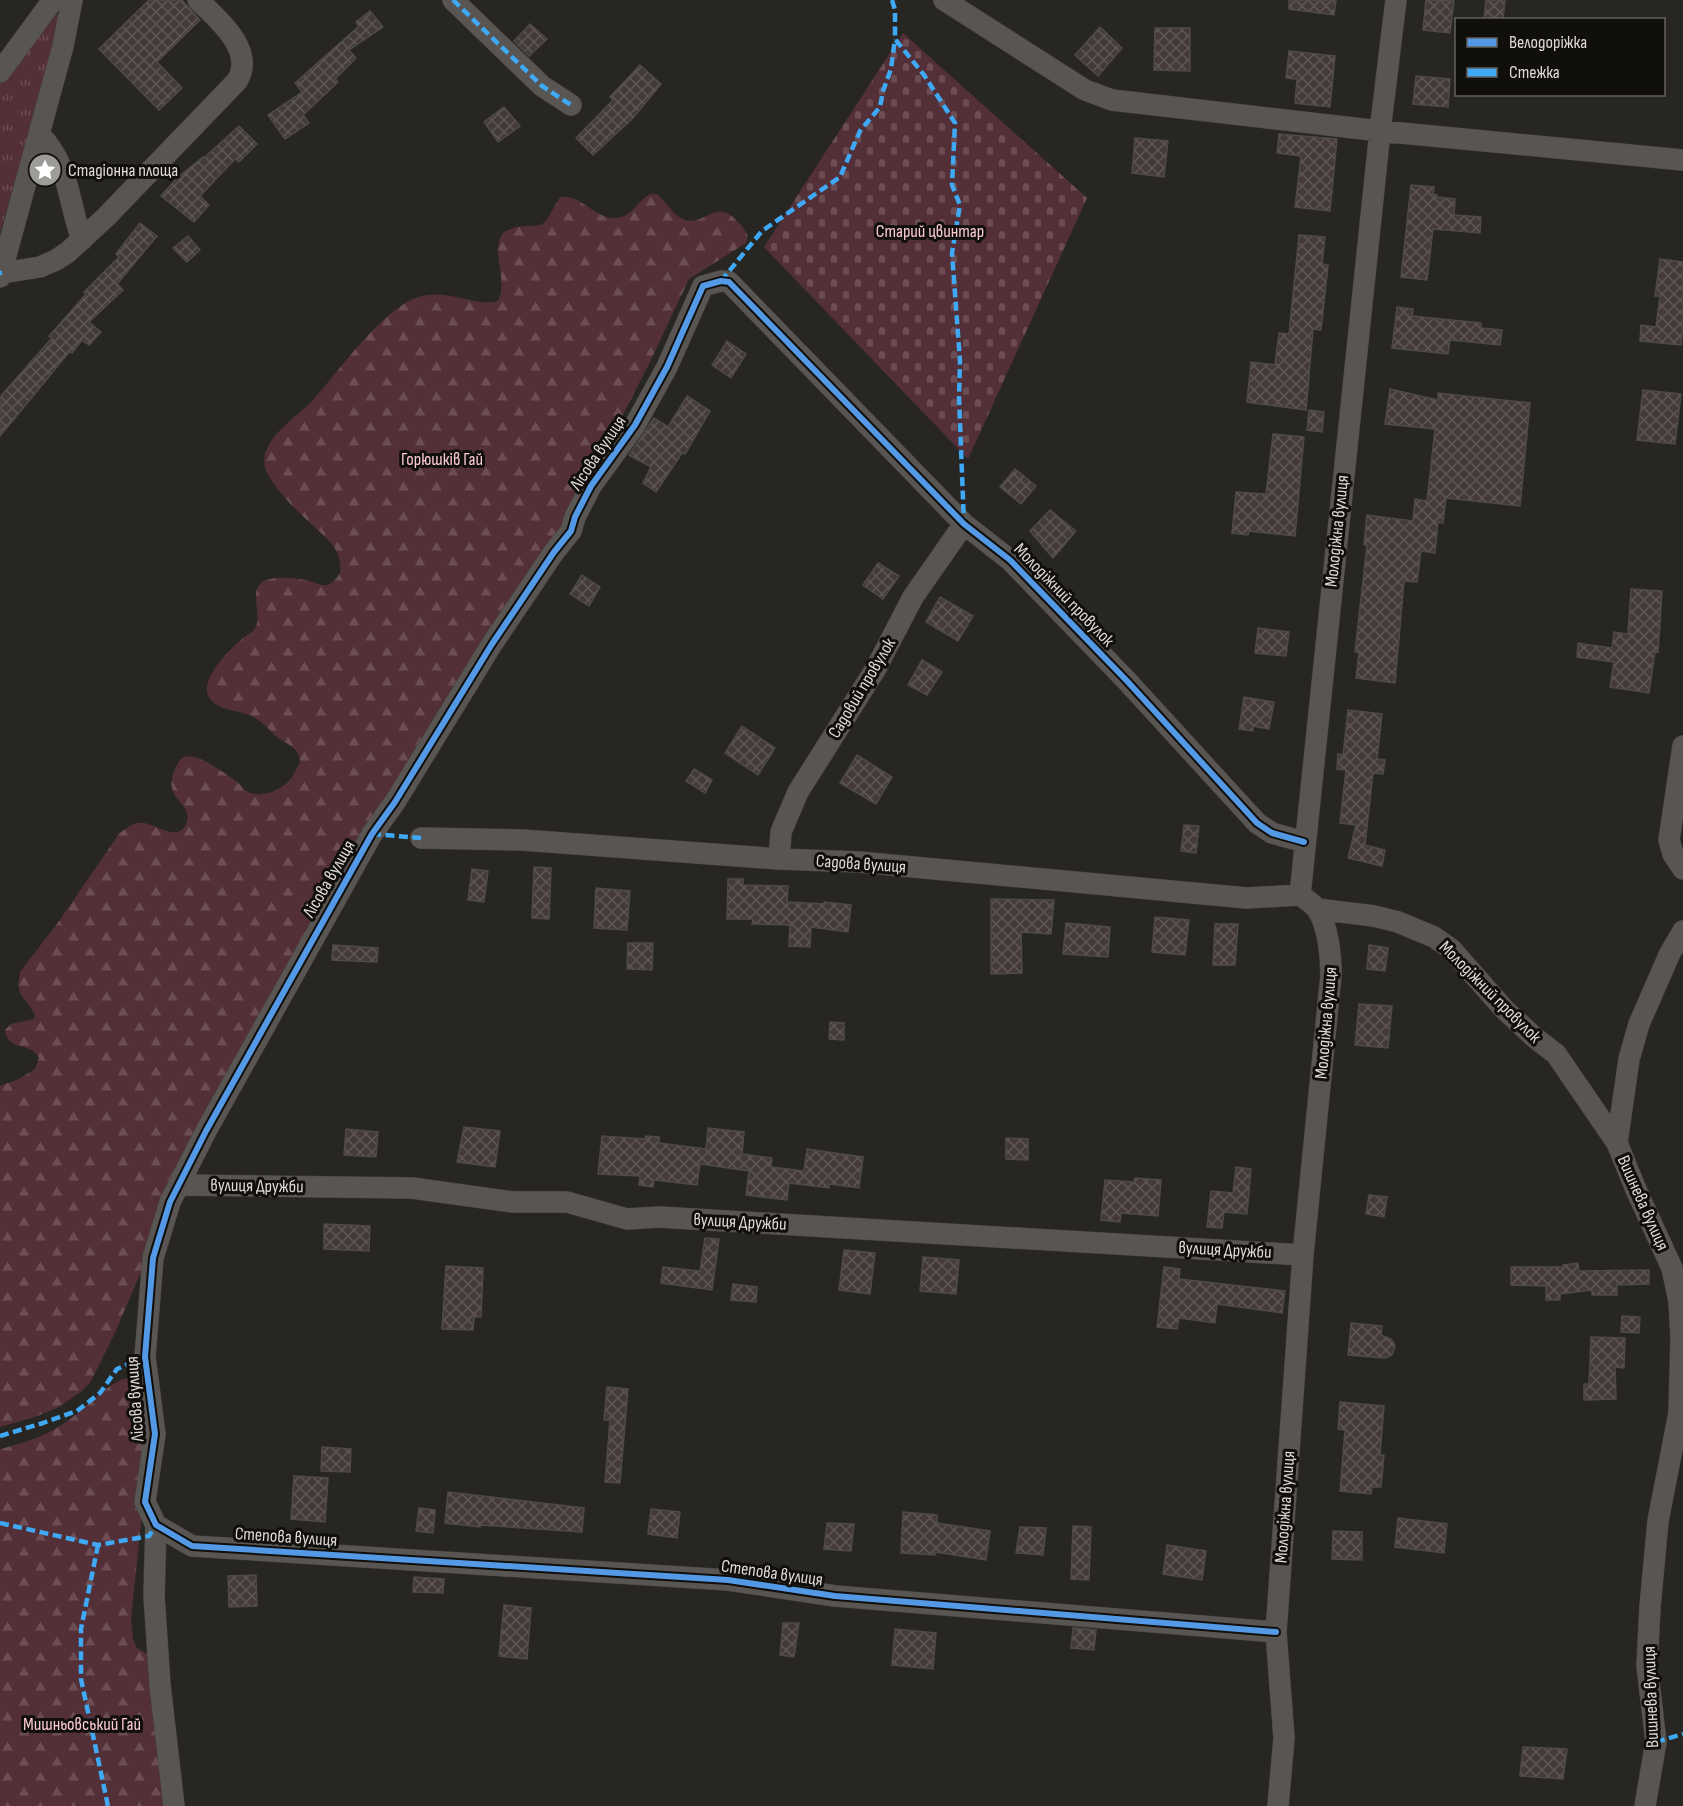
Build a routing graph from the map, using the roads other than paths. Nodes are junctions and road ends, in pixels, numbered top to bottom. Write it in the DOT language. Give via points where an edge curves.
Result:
graph roads {
  1 [pos="53,0"];
  2 [pos="72,0"];
  3 [pos="198,0"];
  4 [pos="453,0"];
  5 [pos="944,0"];
  6 [pos="1396,0"];
  7 [pos="0,72"];
  8 [pos="571,105"];
  9 [pos="1380,131"];
  10 [pos="39,134"];
  11 [pos="1683,160"];
  12 [pos="82,240"];
  13 [pos="1,275"];
  14 [pos="729,282"];
  15 [pos="964,524"];
  16 [pos="1683,746"];
  17 [pos="421,838"];
  18 [pos="1304,842"];
  19 [pos="779,859"];
  20 [pos="1683,869"];
  21 [pos="1300,895"];
  22 [pos="1317,909"];
  23 [pos="1683,931"];
  24 [pos="1617,1143"];
  25 [pos="179,1185"];
  26 [pos="1303,1255"];
  27 [pos="156,1525"];
  28 [pos="1276,1632"];
  29 [pos="174,1806"];
  30 [pos="1278,1806"];
  31 [pos="1645,1806"];
  1 -- 7 [label="street"];
  2 -- 10 [label="street"];
  3 -- 12 [label="street" via="237,45 243,66 241,75"];
  4 -- 8 [label="street" via="542,86"];
  5 -- 9 [label="street" via="1099,97 1123,103"];
  6 -- 9 [label="street, Молодіжна вулиця"];
  9 -- 11 [label="street"];
  9 -- 18 [label="street, Молодіжна вулиця"];
  10 -- 12 [label="street" via="53,148 68,183"];
  10 -- 13 [label="street"];
  12 -- 13 [label="street" via="56,261"];
  14 -- 15 [label="street, Молодіжний провулок"];
  14 -- 25 [label="street, Лісова вулиця" via="704,286 635,425 591,486 571,531 492,644 372,834"];
  15 -- 18 [label="street, Молодіжний провулок" via="1010,560 1257,823 1272,833"];
  15 -- 19 [label="street, Садовий провулок" via="913,597 875,670 798,792 781,832"];
  16 -- 20 [label="street" via="1670,840"];
  17 -- 19 [label="street, Садова вулиця" via="522,840"];
  18 -- 21 [label="street, Молодіжна вулиця"];
  19 -- 21 [label="street, Садова вулиця" via="859,862 1247,898"];
  21 -- 22 [label="street"];
  22 -- 24 [label="street, Молодіжний провулок" via="1398,921 1451,949 1504,1009 1556,1054"];
  22 -- 26 [label="street, Молодіжна вулиця" via="1330,947 1331,975"];
  23 -- 24 [label="street, Вишнева вулиця" via="1639,1024 1629,1059"];
  24 -- 31 [label="street, Вишнева вулиця" via="1672,1268 1682,1338 1679,1413 1660,1504 1650,1607 1648,1674 1656,1742"];
  25 -- 26 [label="street, вулиця Дружби" via="412,1188 513,1202 567,1202 627,1219 659,1217"];
  25 -- 27 [label="street, Лісова вулиця" via="153,1258 145,1357 155,1434 145,1502"];
  26 -- 28 [label="street, Молодіжна вулиця"];
  27 -- 28 [label="street, Степова вулиця" via="192,1546 728,1580 835,1596"];
  27 -- 29 [label="street" via="154,1595"];
  28 -- 30 [label="street, Молодіжна вулиця" via="1284,1738"];
}
